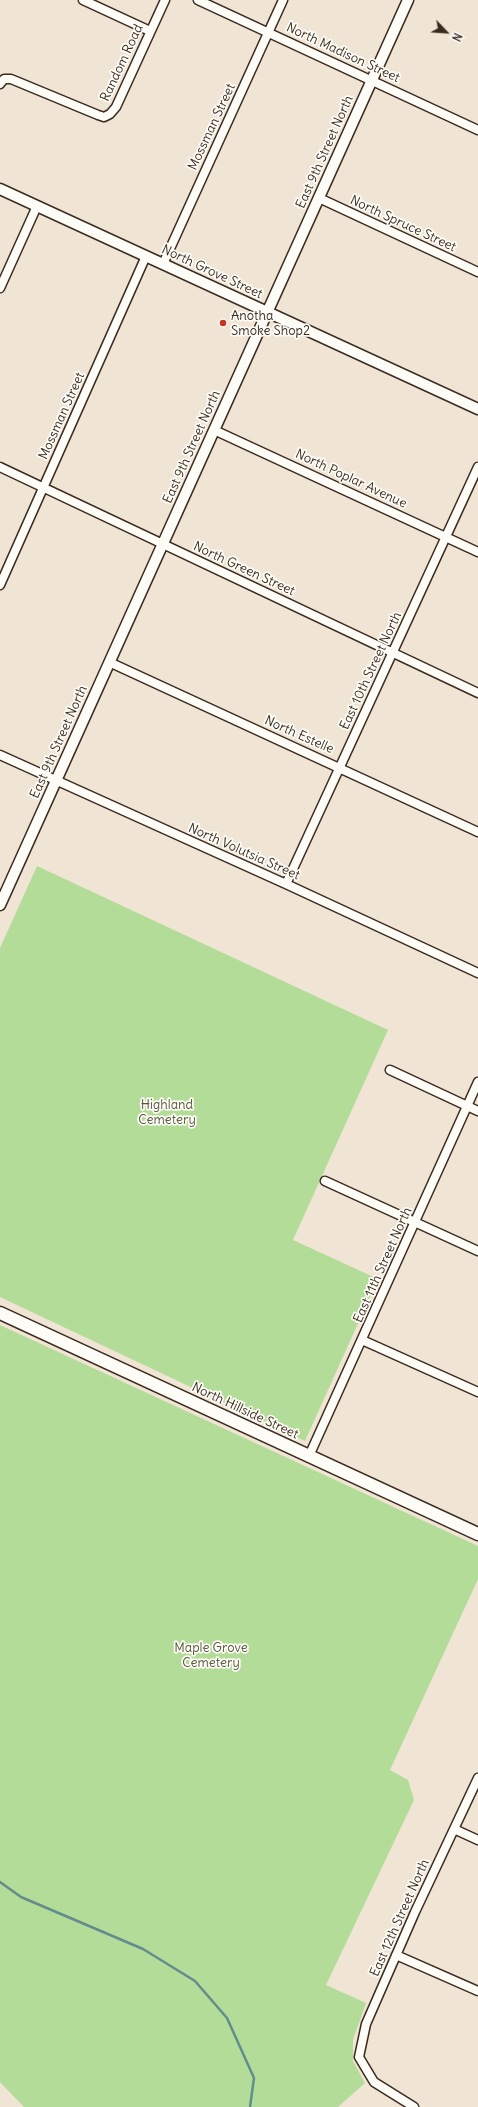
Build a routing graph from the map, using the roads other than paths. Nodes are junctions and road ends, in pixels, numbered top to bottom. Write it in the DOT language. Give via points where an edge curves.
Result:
graph roads {
  1 [pos="83,0"];
  2 [pos="165,0"];
  3 [pos="198,0"];
  4 [pos="283,0"];
  5 [pos="408,0"];
  6 [pos="150,31"];
  7 [pos="268,32"];
  8 [pos="372,80"];
  9 [pos="0,84"];
  10 [pos="478,130"];
  11 [pos="0,189"];
  12 [pos="319,198"];
  13 [pos="37,206"];
  14 [pos="146,256"];
  15 [pos="162,264"];
  16 [pos="478,272"];
  17 [pos="0,288"];
  18 [pos="267,312"];
  19 [pos="478,409"];
  20 [pos="214,430"];
  21 [pos="0,467"];
  22 [pos="478,467"];
  23 [pos="43,488"];
  24 [pos="446,537"];
  25 [pos="162,544"];
  26 [pos="478,552"];
  27 [pos="0,585"];
  28 [pos="392,653"];
  29 [pos="109,662"];
  30 [pos="478,693"];
  31 [pos="0,755"];
  32 [pos="340,767"];
  33 [pos="55,781"];
  34 [pos="478,832"];
  35 [pos="286,884"];
  36 [pos="0,905"];
  37 [pos="478,973"];
  38 [pos="390,1070"];
  39 [pos="478,1082"];
  40 [pos="467,1106"];
  41 [pos="478,1111"];
  42 [pos="325,1181"];
  43 [pos="416,1222"];
  44 [pos="478,1251"];
  45 [pos="0,1312"];
  46 [pos="362,1340"];
  47 [pos="478,1392"];
  48 [pos="309,1456"];
  49 [pos="478,1534"];
  50 [pos="478,1778"];
  51 [pos="454,1829"];
  52 [pos="478,1840"];
  53 [pos="396,1955"];
  54 [pos="478,1992"];
  55 [pos="414,2107"];
  1 -- 6 [label="street"];
  2 -- 6 [label="street, Random Road"];
  3 -- 7 [label="street, North Madison Street"];
  4 -- 7 [label="street, Mossman Street"];
  5 -- 8 [label="street, East 9th Street North"];
  6 -- 9 [label="street, Random Road" via="116,107 104,117 11,79 4,79"];
  7 -- 8 [label="street, North Madison Street"];
  7 -- 15 [label="street, Mossman Street"];
  8 -- 10 [label="street, North Madison Street"];
  8 -- 12 [label="street, East 9th Street North"];
  11 -- 13 [label="street, North Grove Street"];
  12 -- 16 [label="street, North Spruce Street"];
  12 -- 18 [label="street, East 9th Street North"];
  13 -- 14 [label="street, North Grove Street"];
  13 -- 17 [label="street"];
  14 -- 15 [label="street, North Grove Street"];
  14 -- 23 [label="street, Mossman Street"];
  15 -- 18 [label="street, North Grove Street"];
  18 -- 19 [label="street, North Grove Street"];
  18 -- 20 [label="street, East 9th Street North"];
  20 -- 24 [label="street, North Poplar Avenue"];
  20 -- 25 [label="street, East 9th Street North"];
  21 -- 23 [label="street, North Green Street"];
  22 -- 24 [label="street, East 10th Street North"];
  23 -- 25 [label="street, North Green Street"];
  23 -- 27 [label="street, Mossman Street"];
  24 -- 26 [label="street, North Poplar Avenue"];
  24 -- 28 [label="street, East 10th Street North"];
  25 -- 28 [label="street, North Green Street"];
  25 -- 29 [label="street, East 9th Street North"];
  28 -- 30 [label="street, North Green Street"];
  28 -- 32 [label="street, East 10th Street North"];
  29 -- 32 [label="street, North Estelle"];
  29 -- 33 [label="street, East 9th Street North"];
  31 -- 33 [label="street, North Volutsia Street"];
  32 -- 34 [label="street, North Estelle"];
  32 -- 35 [label="street, East 10th Street North"];
  33 -- 35 [label="street, North Volutsia Street"];
  33 -- 36 [label="street, East 9th Street North"];
  35 -- 37 [label="street, North Volutsia Street"];
  38 -- 40 [label="street"];
  39 -- 40 [label="street, East 11th Street North"];
  40 -- 41 [label="street"];
  40 -- 43 [label="street, East 11th Street North"];
  42 -- 43 [label="street"];
  43 -- 44 [label="street"];
  43 -- 46 [label="street, East 11th Street North"];
  45 -- 48 [label="main road, North Hillside Street"];
  46 -- 47 [label="street"];
  46 -- 48 [label="street, East 11th Street North"];
  48 -- 49 [label="main road, North Hillside Street"];
  50 -- 51 [label="street, East 12th Street North"];
  51 -- 52 [label="street"];
  51 -- 53 [label="street, East 12th Street North"];
  53 -- 54 [label="street"];
  53 -- 55 [label="street, East 12th Street North" via="366,2024 359,2057 374,2082"];
}
